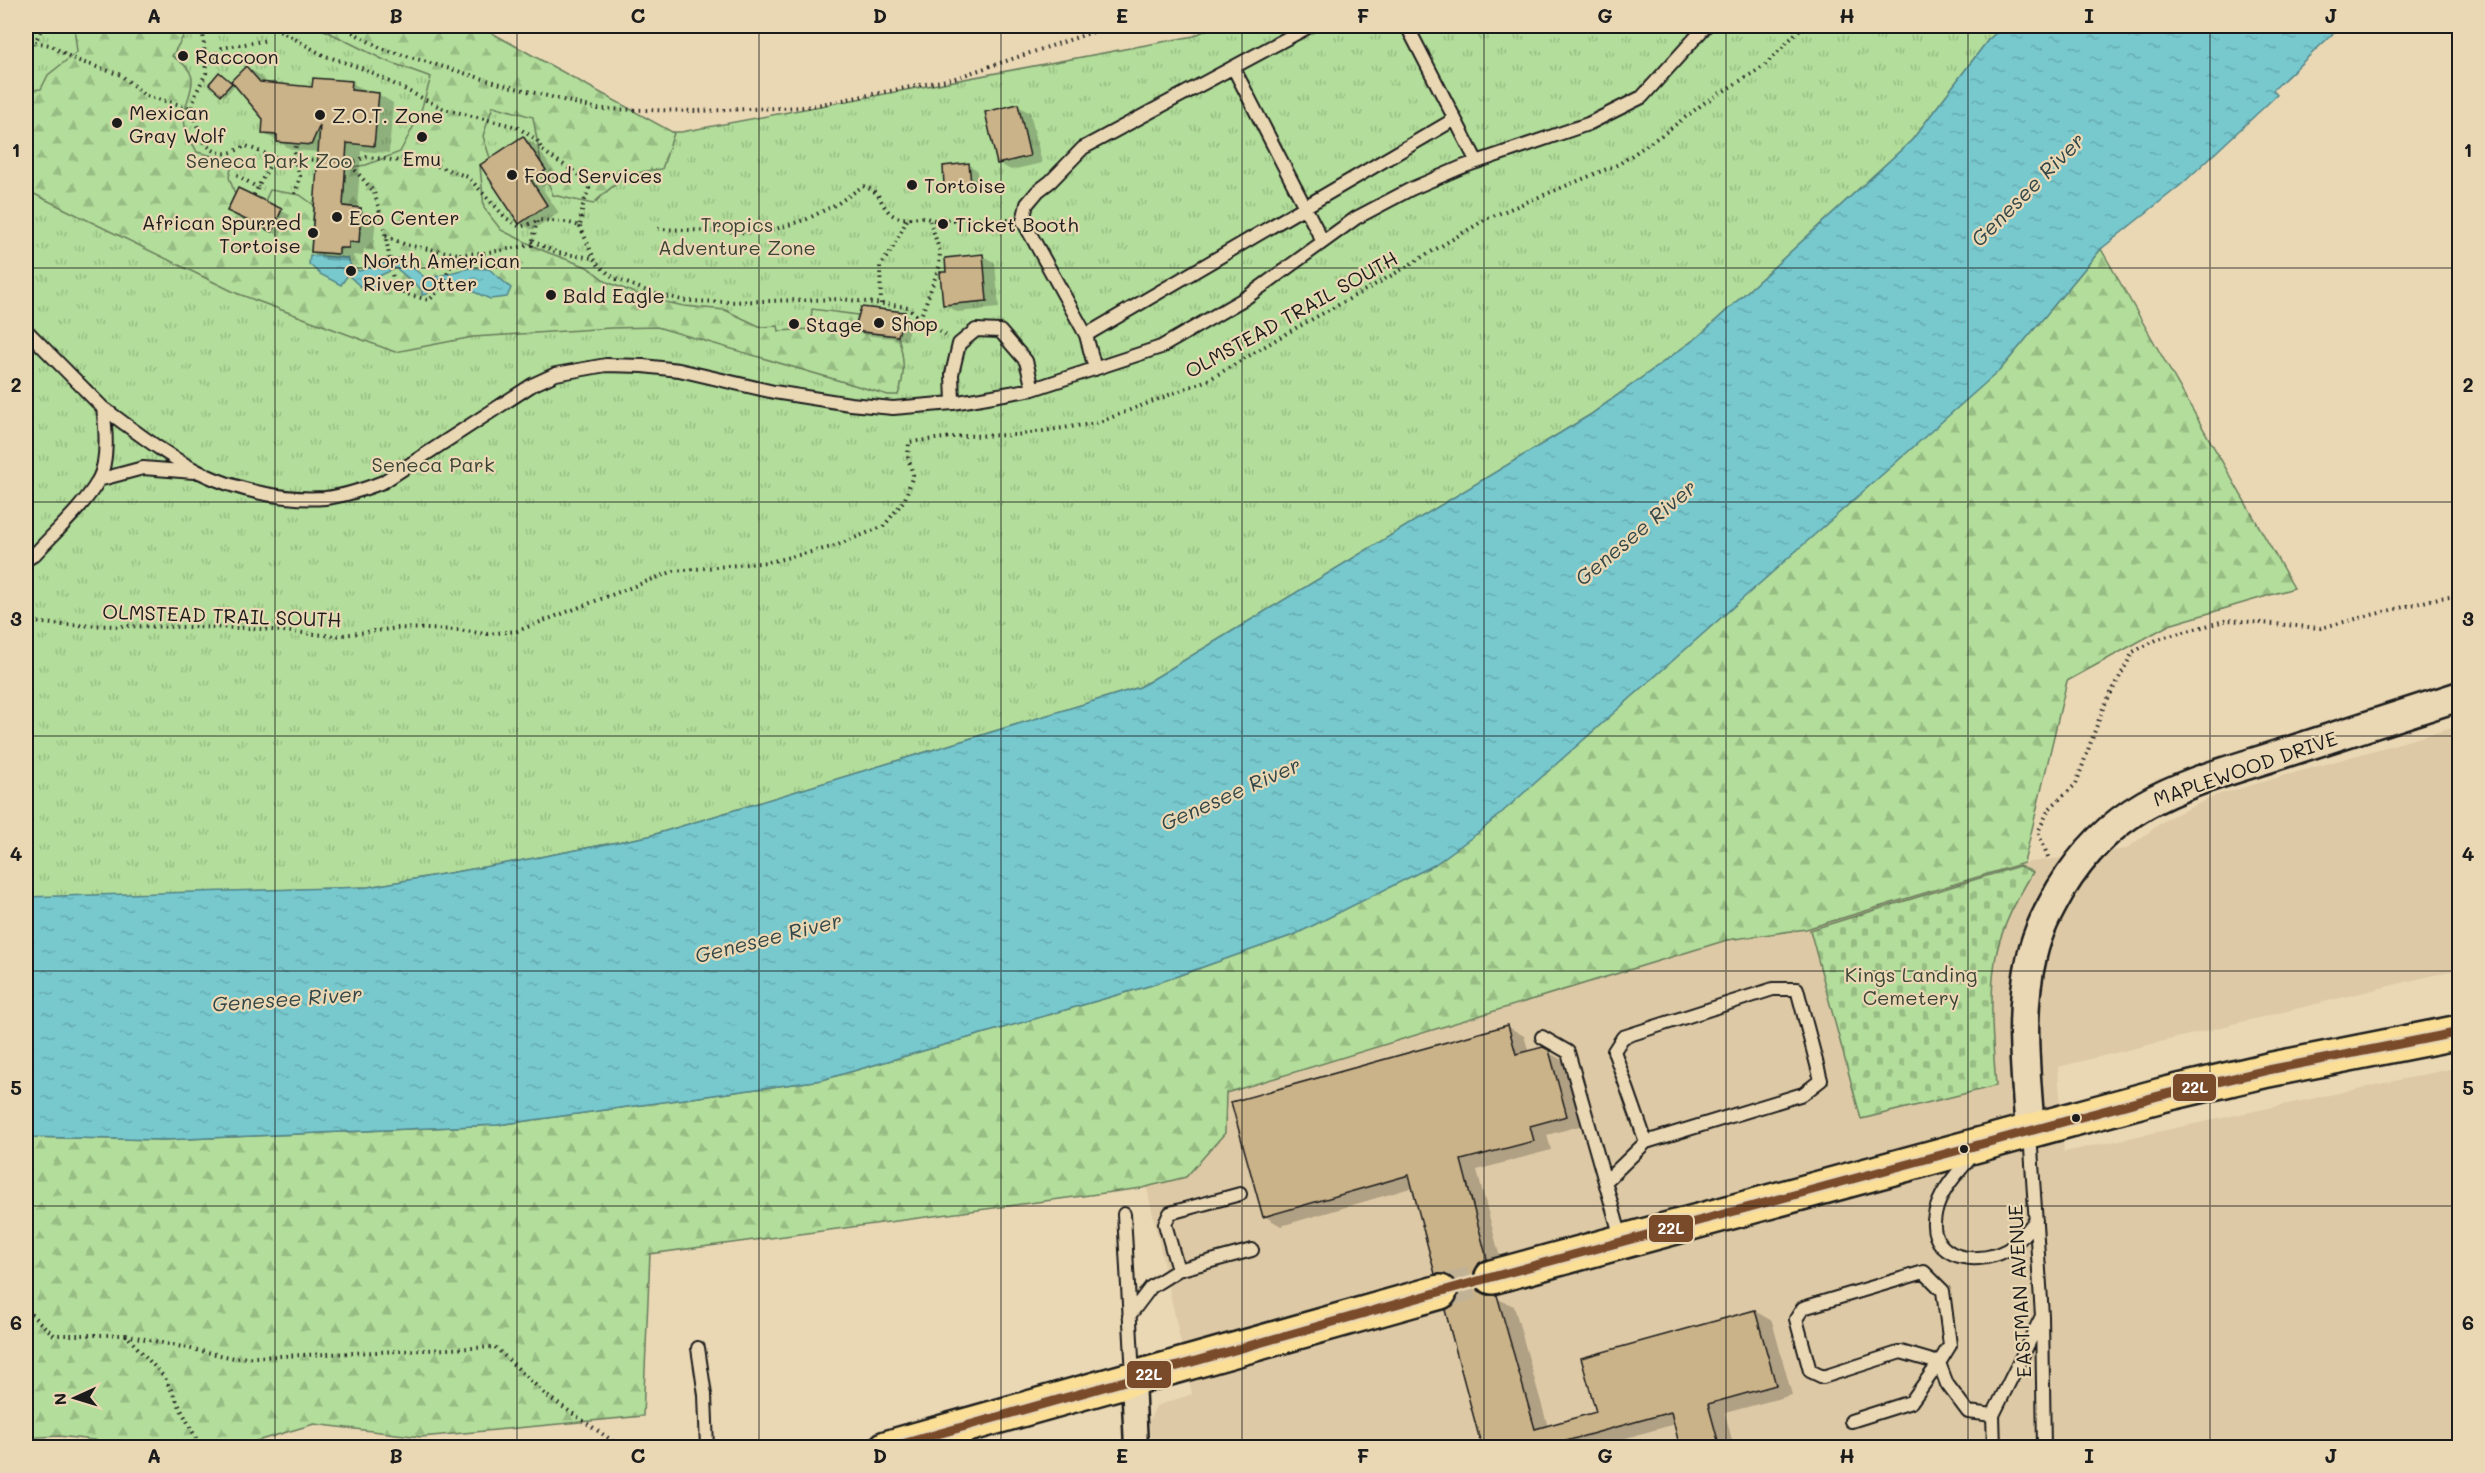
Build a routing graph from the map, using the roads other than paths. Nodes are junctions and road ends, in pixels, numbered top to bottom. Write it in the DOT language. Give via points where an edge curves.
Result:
graph roads {
  1 [pos="1310,26"];
  2 [pos="1407,26"];
  3 [pos="1706,26"];
  4 [pos="1233,67"];
  5 [pos="1455,119"];
  6 [pos="1477,162"];
  7 [pos="1305,206"];
  8 [pos="1323,242"];
  9 [pos="26,330"];
  10 [pos="1086,335"];
  11 [pos="1095,369"];
  12 [pos="1033,389"];
  13 [pos="953,403"];
  14 [pos="103,408"];
  15 [pos="200,473"];
  16 [pos="98,480"];
  17 [pos="26,560"];
  18 [pos="2460,696"];
  19 [pos="2460,1032"];
  20 [pos="1542,1037"];
  21 [pos="2030,1132"];
  22 [pos="1646,1142"];
  23 [pos="1984,1144"];
  24 [pos="1605,1182"];
  25 [pos="1240,1194"];
  26 [pos="1124,1214"];
  27 [pos="2036,1220"];
  28 [pos="1622,1243"];
  29 [pos="1252,1250"];
  30 [pos="1178,1270"];
  31 [pos="1492,1277"];
  32 [pos="1440,1292"];
  33 [pos="1129,1316"];
  34 [pos="2042,1316"];
  35 [pos="698,1348"];
  36 [pos="1939,1363"];
  37 [pos="1133,1378"];
  38 [pos="1993,1415"];
  39 [pos="1851,1420"];
  40 [pos="707,1448"];
  41 [pos="886,1448"];
  42 [pos="1137,1448"];
  43 [pos="1994,1448"];
  44 [pos="2044,1448"];
  1 -- 4 [label="lane"];
  2 -- 5 [label="lane"];
  3 -- 6 [label="lane" via="1642,97 1588,124"];
  4 -- 7 [label="lane"];
  4 -- 10 [label="lane" via="1083,148 1027,204 1023,220"];
  5 -- 6 [label="lane"];
  5 -- 7 [label="lane"];
  6 -- 8 [label="lane" via="1411,189 1356,218"];
  7 -- 8 [label="lane"];
  7 -- 10 [label="lane"];
  8 -- 11 [label="lane" via="1247,297 1161,347"];
  9 -- 14 [label="lane"];
  10 -- 11 [label="lane"];
  11 -- 12 [label="lane"];
  12 -- 13 [label="lane"];
  12 -- 13 [label="lane" via="1026,361 1000,332 976,330 959,344 952,374"];
  13 -- 15 [label="lane" via="893,408 850,404 774,392 680,370 606,365 556,374 532,385 383,482 356,492 327,498 273,495"];
  14 -- 15 [label="lane"];
  14 -- 16 [label="lane" via="105,442"];
  15 -- 16 [label="lane" via="143,468"];
  16 -- 17 [label="lane"];
  18 -- 21 [label="street, MAPLEWOOD DRIVE" via="2184,785 2135,809 2092,847 2059,893 2032,954 2024,1003"];
  19 -- 21 [label="main road" via="2196,1086"];
  20 -- 24 [label="lane" via="1568,1052"];
  21 -- 23 [label="main road"];
  21 -- 27 [label="lane, EASTMAN AVENUE"];
  22 -- 22 [label="lane" via="1803,1094 1821,1080 1797,989 1773,989 1623,1037 1614,1052"];
  22 -- 24 [label="lane"];
  23 -- 27 [label="lane" via="1954,1176 1940,1199 1934,1222 1943,1247 1952,1255 1986,1258 2008,1249"];
  23 -- 28 [label="main road"];
  24 -- 28 [label="lane"];
  25 -- 30 [label="lane" via="1170,1213 1165,1224"];
  26 -- 33 [label="lane"];
  27 -- 34 [label="lane, EASTMAN AVENUE"];
  28 -- 31 [label="main road"];
  29 -- 30 [label="lane"];
  30 -- 33 [label="lane" via="1151,1287"];
  32 -- 37 [label="main road"];
  33 -- 37 [label="lane"];
  34 -- 38 [label="lane"];
  34 -- 44 [label="lane, EASTMAN AVENUE"];
  35 -- 40 [label="lane"];
  36 -- 36 [label="lane" via="1950,1345 1943,1291 1924,1272 1803,1308 1796,1319 1810,1371 1823,1377 1901,1352"];
  36 -- 38 [label="lane" via="1947,1384 1968,1412"];
  36 -- 39 [label="lane" via="1911,1402"];
  37 -- 41 [label="main road"];
  37 -- 42 [label="street"];
  38 -- 43 [label="lane"];
}
